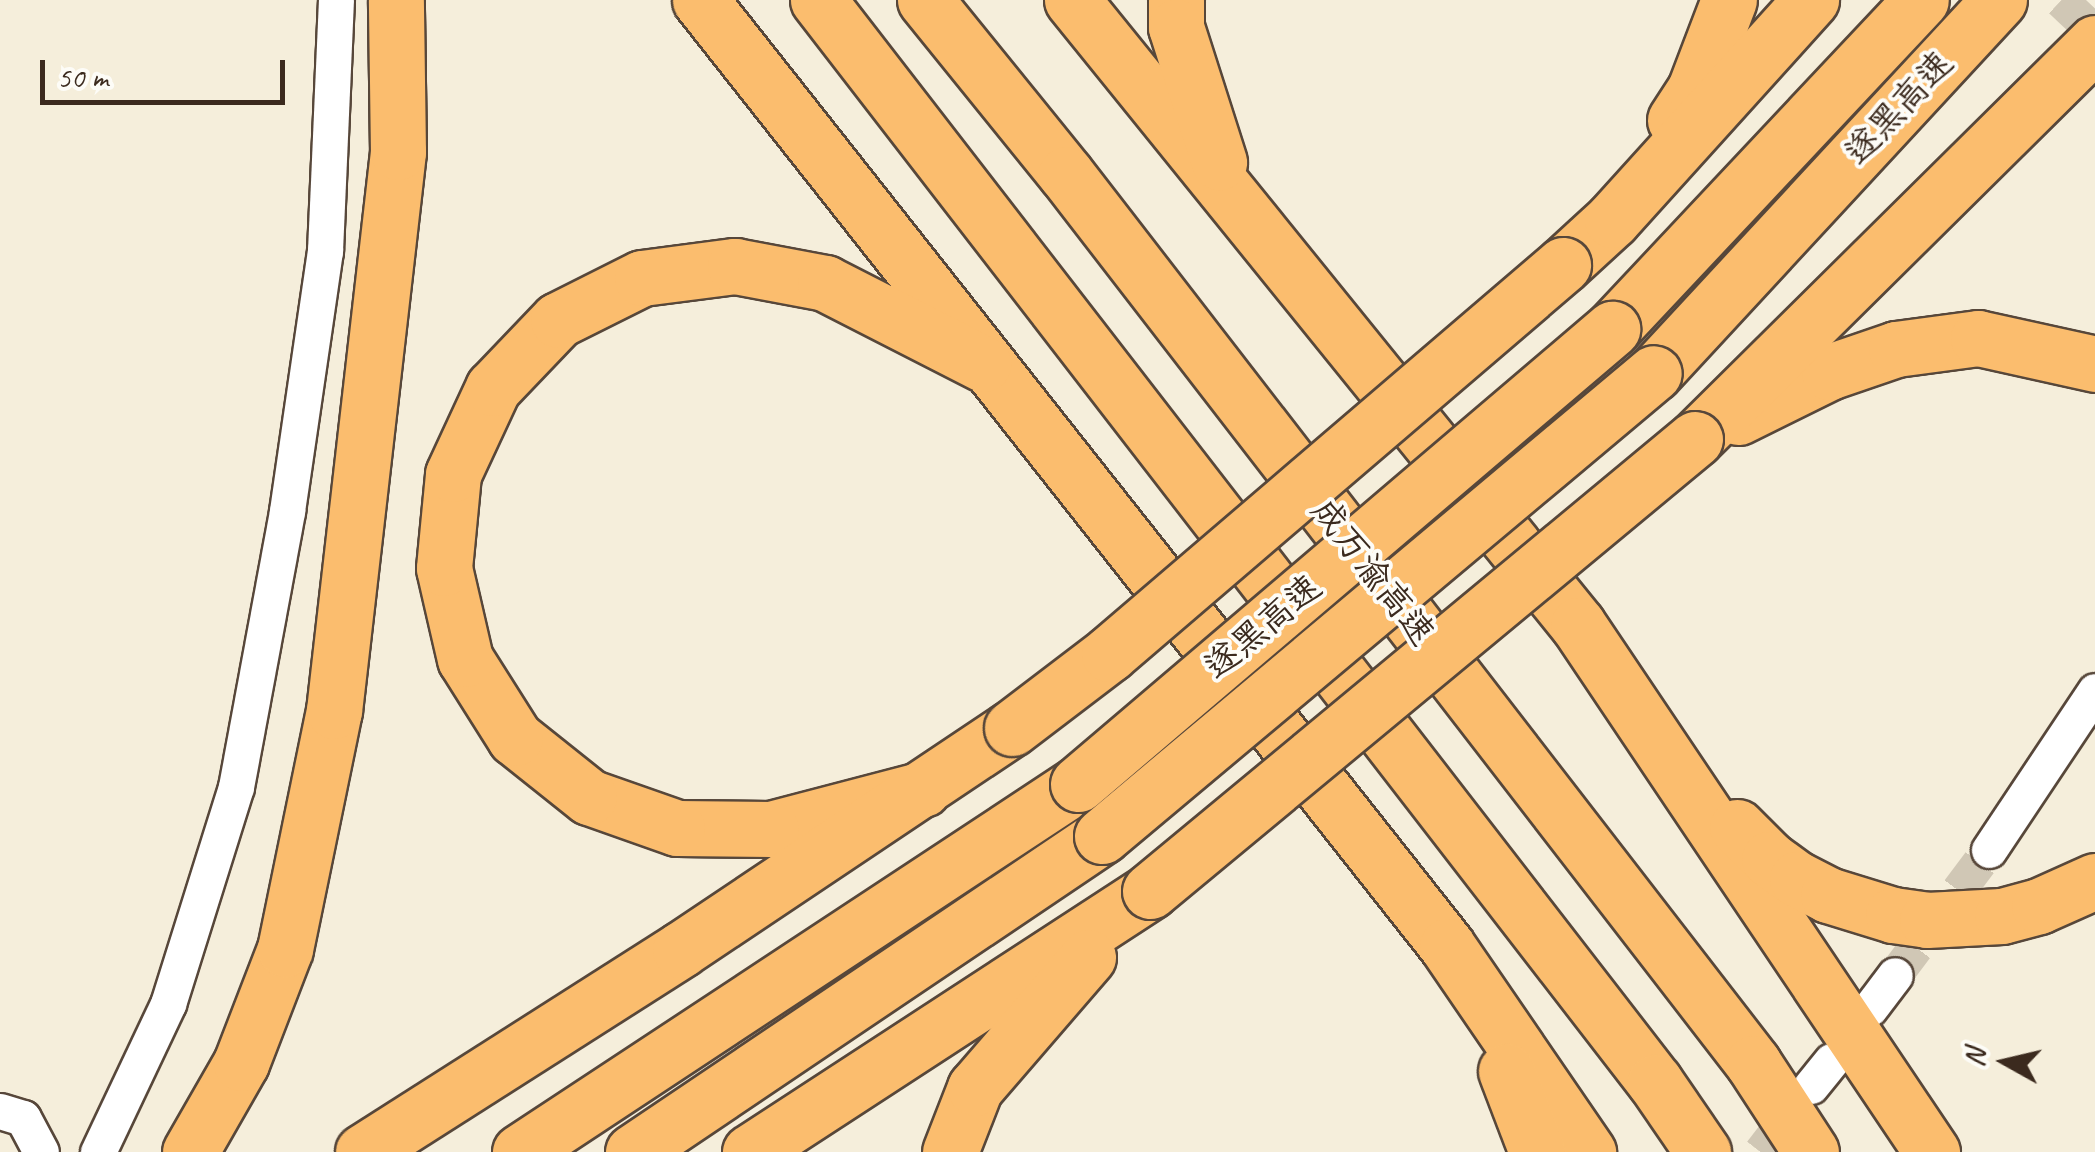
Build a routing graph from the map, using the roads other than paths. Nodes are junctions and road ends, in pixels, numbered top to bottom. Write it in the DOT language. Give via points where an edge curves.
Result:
graph roads {
  1 [pos="336,0"];
  2 [pos="396,0"];
  3 [pos="700,0"];
  4 [pos="818,0"];
  5 [pos="925,0"];
  6 [pos="1072,0"];
  7 [pos="1176,0"];
  8 [pos="1729,0"];
  9 [pos="1810,0"];
  10 [pos="1921,0"];
  11 [pos="2000,0"];
  12 [pos="2095,44"];
  13 [pos="1228,189"];
  14 [pos="1612,220"];
  15 [pos="2095,364"];
  16 [pos="998,372"];
  17 [pos="1695,439"];
  18 [pos="2095,691"];
  19 [pos="1667,757"];
  20 [pos="923,789"];
  21 [pos="1989,850"];
  22 [pos="2095,881"];
  23 [pos="1150,892"];
  24 [pos="1447,946"];
  25 [pos="1895,975"];
  26 [pos="1870,1008"];
  27 [pos="0,1112"];
  28 [pos="41,1152"];
  29 [pos="98,1152"];
  30 [pos="190,1152"];
  31 [pos="363,1152"];
  32 [pos="520,1152"];
  33 [pos="633,1152"];
  34 [pos="750,1152"];
  35 [pos="950,1152"];
  36 [pos="1537,1152"];
  37 [pos="1588,1152"];
  38 [pos="1702,1152"];
  39 [pos="1811,1152"];
  40 [pos="1932,1152"];
  1 -- 29 [label="street" via="325,251 287,511 236,787 168,1004"];
  2 -- 30 [label="highway" via="398,152 334,711 285,949 241,1063"];
  3 -- 16 [label="highway"];
  4 -- 38 [label="highway"];
  5 -- 39 [label="highway, 成万渝高速" via="1741,1047"];
  6 -- 13 [label="highway"];
  7 -- 13 [label="highway" via="1176,27"];
  8 -- 14 [label="highway" via="1695,89"];
  9 -- 14 [label="highway"];
  10 -- 32 [label="highway, 遂黑高速, bridge" via="1612,330 1078,784"];
  11 -- 33 [label="highway, 遂黑高速, bridge" via="1654,374 1102,836"];
  12 -- 17 [label="highway"];
  13 -- 19 [label="highway" via="1578,625"];
  14 -- 20 [label="highway, bridge" via="1109,654"];
  15 -- 17 [label="highway" via="1978,338 1896,348 1828,372"];
  16 -- 20 [label="highway" via="825,284 735,266 642,278 558,320 493,388 453,474 444,568 465,659 515,738 589,797 677,828 770,828"];
  16 -- 24 [label="highway"];
  17 -- 23 [label="highway, bridge"];
  18 -- 21 [label="street"];
  19 -- 22 [label="highway" via="1769,860 1860,907 1927,920 1984,918 2038,906"];
  19 -- 40 [label="highway"];
  20 -- 31 [label="highway"];
  23 -- 34 [label="highway"];
  23 -- 35 [label="highway" via="1053,993 975,1088"];
  24 -- 36 [label="highway" via="1527,1116"];
  24 -- 37 [label="highway"];
  25 -- 26 [label="street"];
  27 -- 28 [label="street" via="23,1118"];
}
